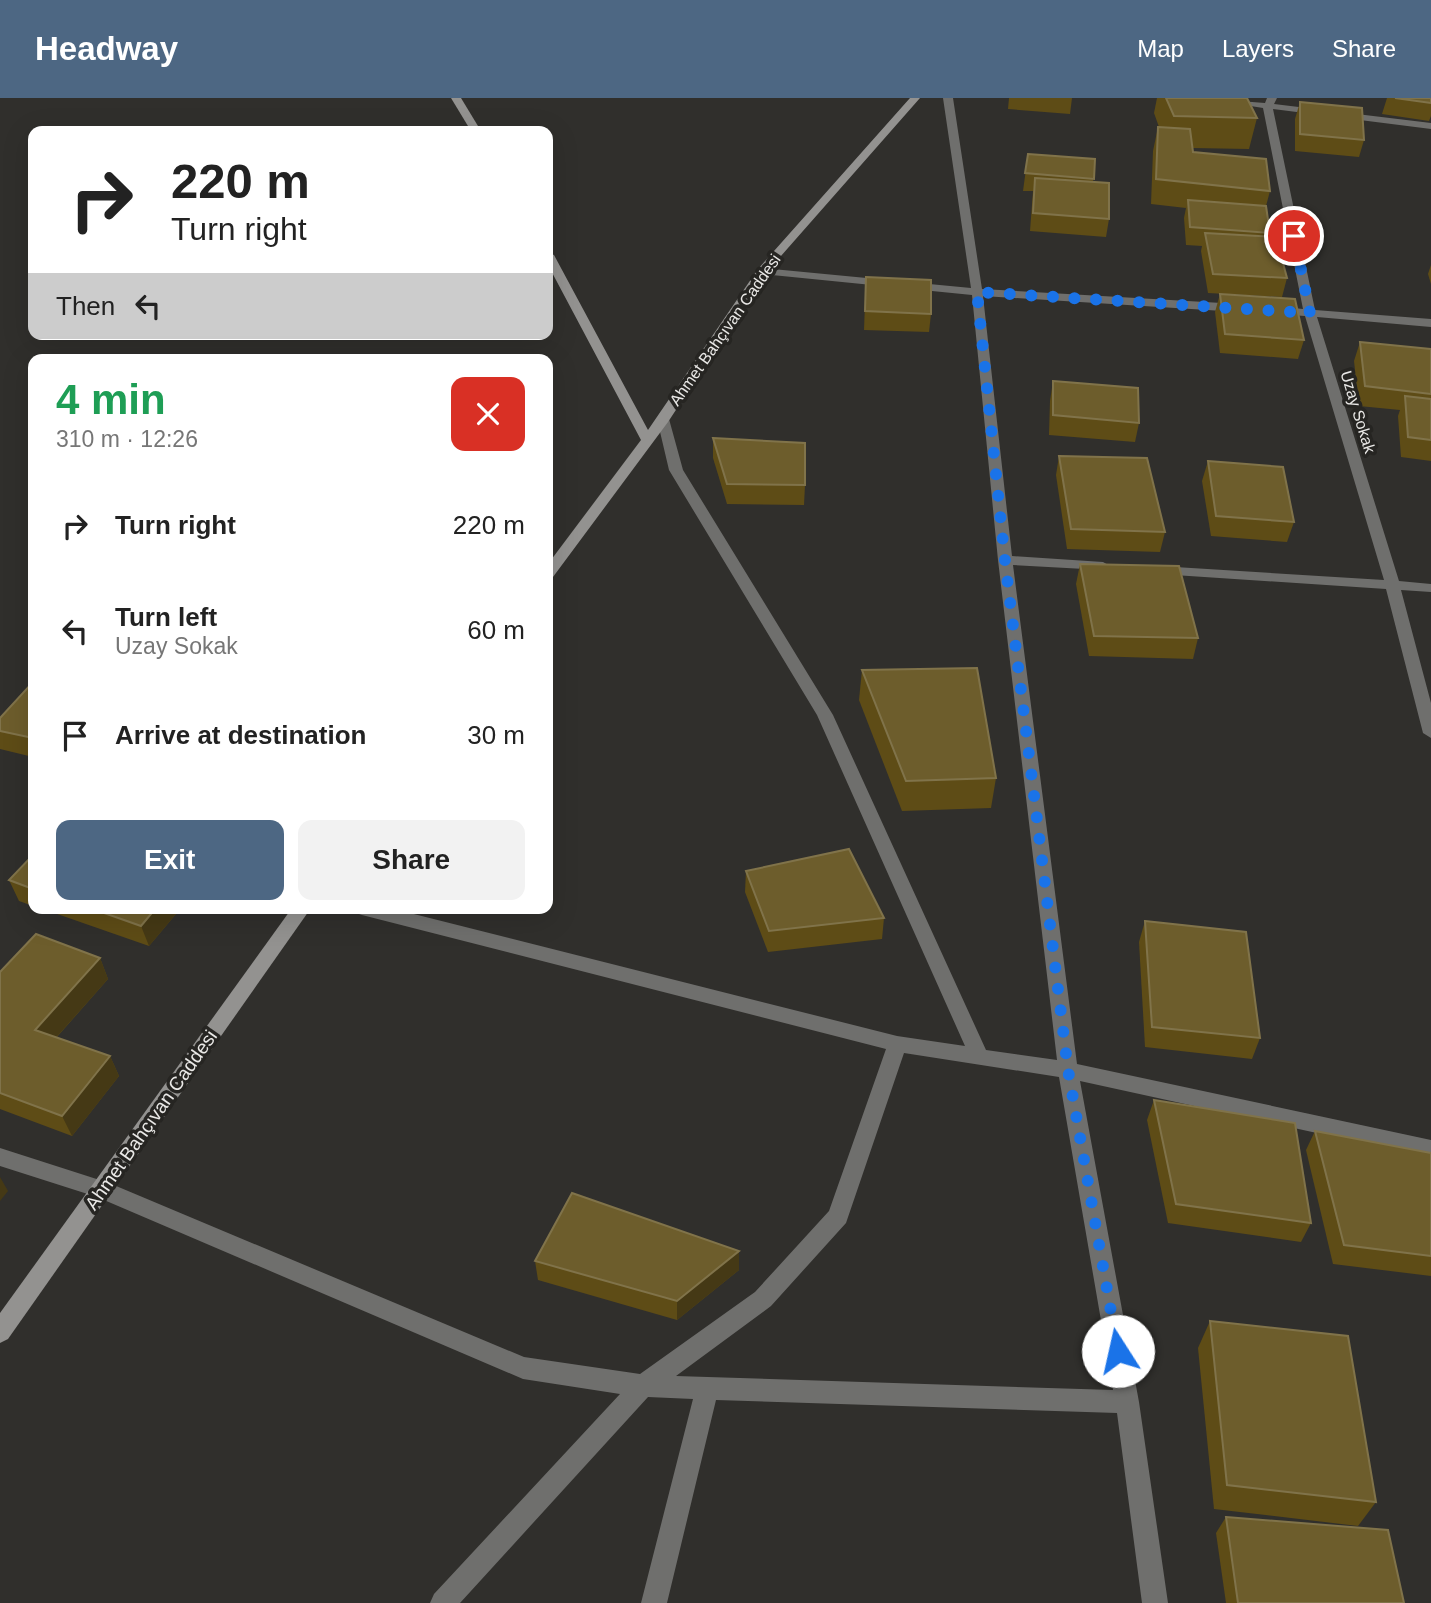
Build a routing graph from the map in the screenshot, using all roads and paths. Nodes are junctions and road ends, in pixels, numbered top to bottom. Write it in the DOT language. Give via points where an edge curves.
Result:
graph roads {
  1 [pos="456,98"];
  2 [pos="915,98"];
  3 [pos="948,98"];
  4 [pos="1206,98"];
  5 [pos="1270,103"];
  6 [pos="1431,125"];
  7 [pos="473,126"];
  8 [pos="553,264"];
  9 [pos="762,271"];
  10 [pos="977,292"];
  11 [pos="1310,313"];
  12 [pos="1431,323"];
  13 [pos="663,419"];
  14 [pos="647,439"];
  15 [pos="1005,561"];
  16 [pos="553,566"];
  17 [pos="1115,567"];
  18 [pos="1143,569"];
  19 [pos="1392,584"];
  20 [pos="1431,588"];
  21 [pos="1431,733"];
  22 [pos="298,914"];
  23 [pos="386,914"];
  24 [pos="897,1044"];
  25 [pos="978,1054"];
  26 [pos="1068,1070"];
  27 [pos="1431,1149"];
  28 [pos="0,1157"];
  29 [pos="102,1189"];
  30 [pos="0,1332"];
  31 [pos="643,1386"];
  32 [pos="707,1389"];
  33 [pos="1127,1402"];
  34 [pos="443,1603"];
  35 [pos="654,1603"];
  36 [pos="1155,1603"];
  1 -- 7 [label="main road"];
  2 -- 9 [label="main road, Ahmet Bahçıvan Caddesi"];
  3 -- 10 [label="street"];
  4 -- 5 [label="street"];
  5 -- 6 [label="street"];
  5 -- 11 [label="street, Uzay Sokak"];
  8 -- 14 [label="main road"];
  9 -- 10 [label="street"];
  9 -- 13 [label="main road, Ahmet Bahçıvan Caddesi"];
  10 -- 11 [label="street"];
  10 -- 15 [label="street"];
  11 -- 12 [label="street"];
  11 -- 19 [label="street, Uzay Sokak"];
  13 -- 14 [label="main road, Ahmet Bahçıvan Caddesi"];
  13 -- 25 [label="street" via="676,470 825,715"];
  14 -- 16 [label="main road, Ahmet Bahçıvan Caddesi"];
  15 -- 17 [label="street"];
  15 -- 26 [label="street"];
  18 -- 19 [label="street"];
  19 -- 20 [label="street"];
  19 -- 21 [label="street, Uzay Sokak"];
  22 -- 29 [label="main road, Ahmet Bahçıvan Caddesi"];
  23 -- 24 [label="street"];
  24 -- 25 [label="street"];
  24 -- 31 [label="street" via="838,1216 763,1299"];
  25 -- 26 [label="street"];
  26 -- 27 [label="street"];
  26 -- 33 [label="street"];
  28 -- 29 [label="street"];
  29 -- 30 [label="main road, Ahmet Bahçıvan Caddesi"];
  29 -- 31 [label="street" via="523,1368"];
  31 -- 32 [label="street"];
  31 -- 34 [label="street"];
  32 -- 33 [label="street"];
  32 -- 35 [label="street"];
  33 -- 36 [label="street"];
}
